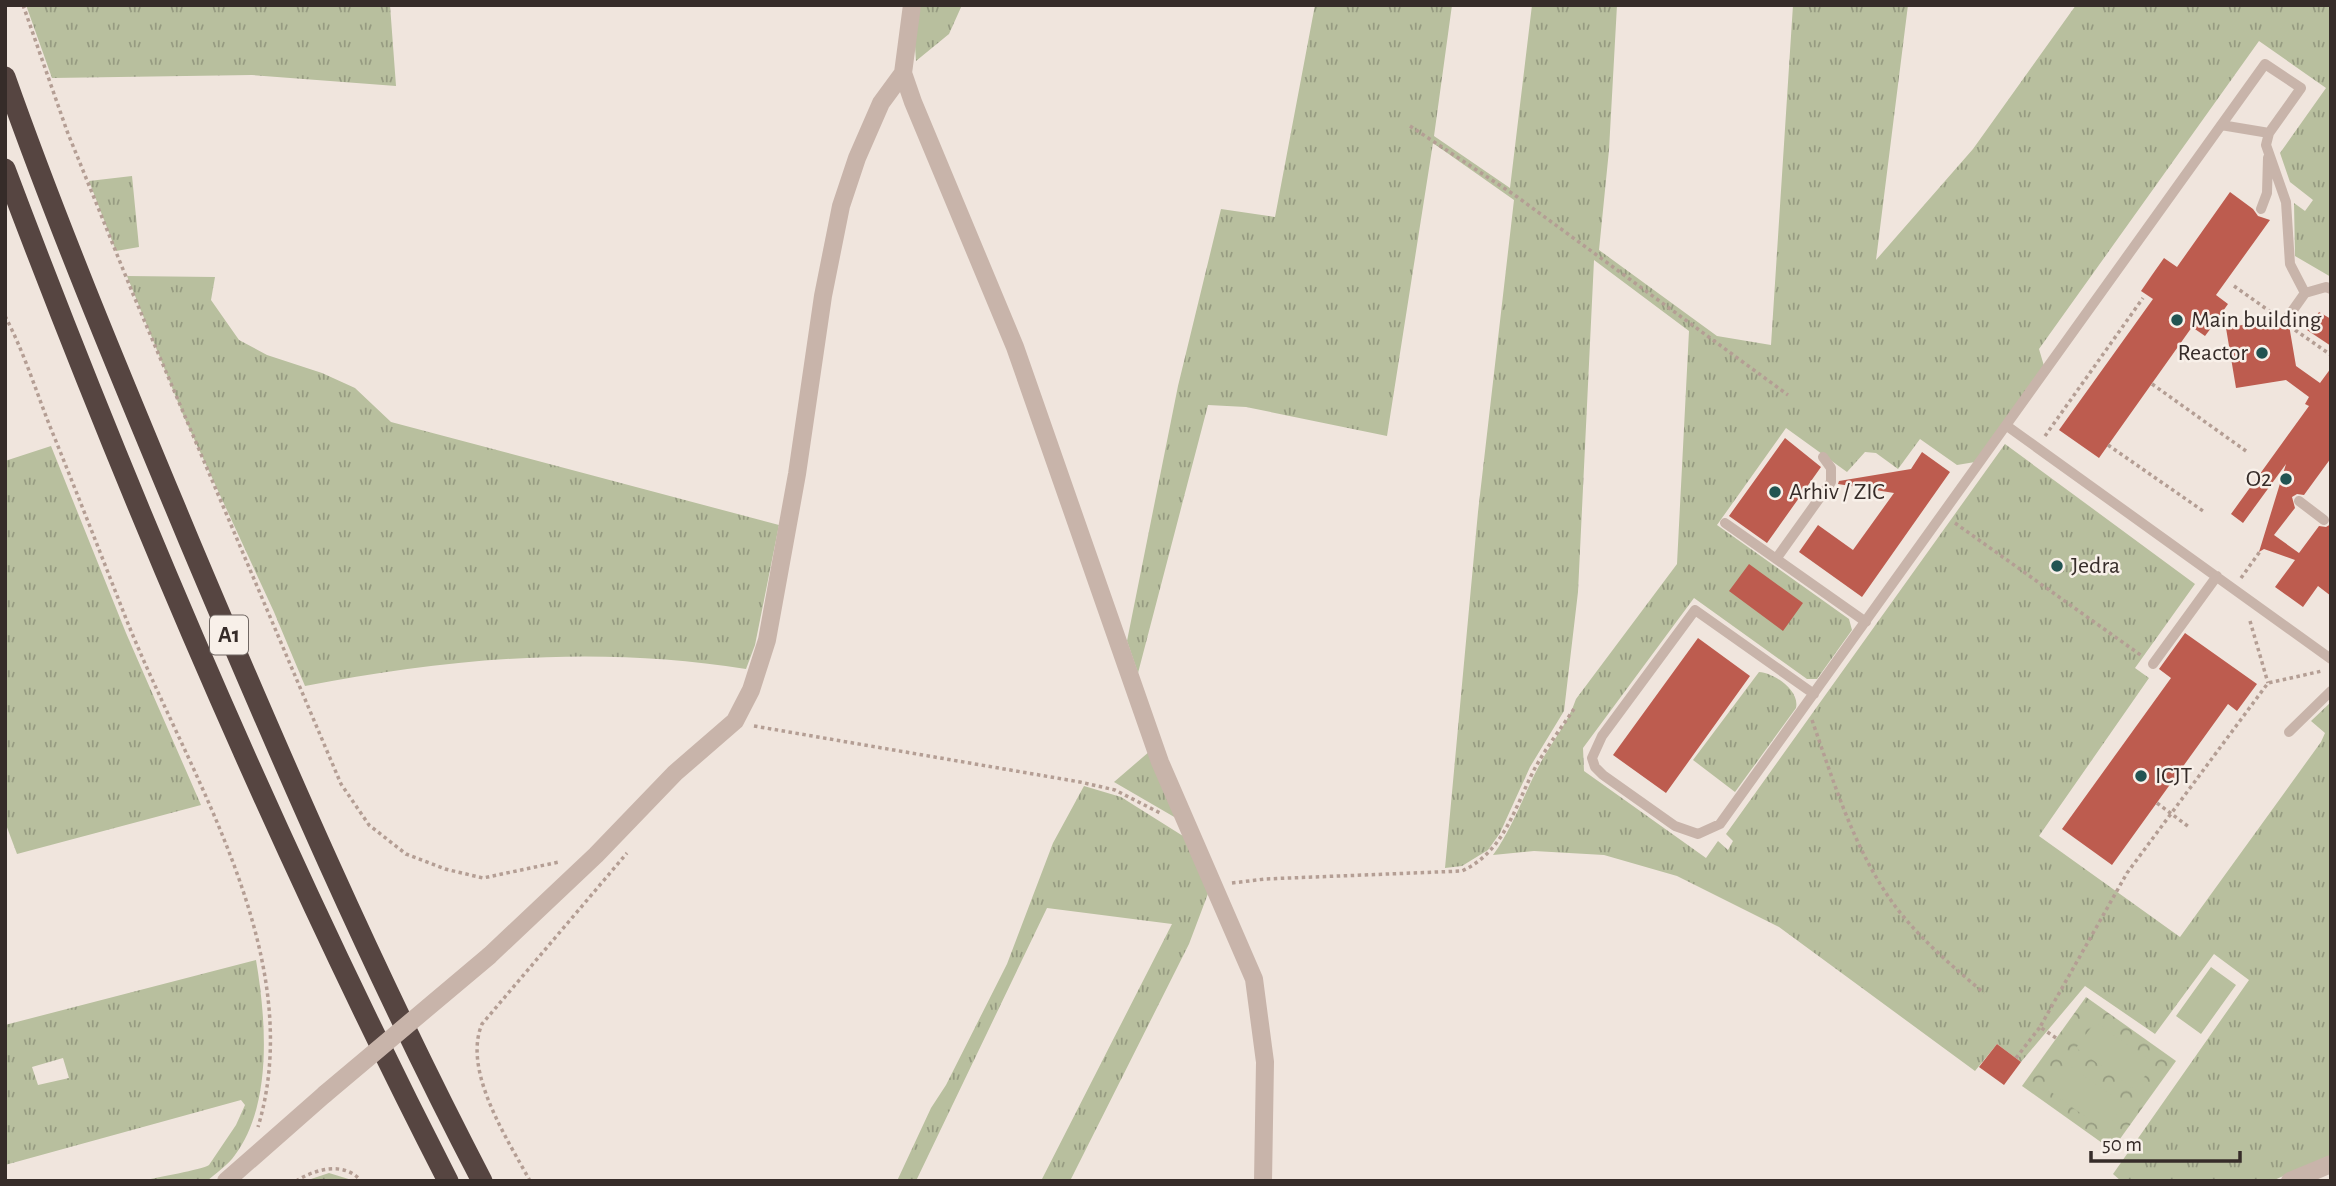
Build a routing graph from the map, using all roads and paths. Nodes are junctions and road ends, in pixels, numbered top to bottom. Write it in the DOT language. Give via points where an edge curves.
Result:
graph roads {
  1 [pos="23,5"];
  2 [pos="912,5"];
  3 [pos="902,72"];
  4 [pos="5,77"];
  5 [pos="2221,125"];
  6 [pos="1410,126"];
  7 [pos="2269,133"];
  8 [pos="2269,155"];
  9 [pos="5,169"];
  10 [pos="2261,209"];
  11 [pos="2234,286"];
  12 [pos="2331,289"];
  13 [pos="2305,293"];
  14 [pos="2143,298"];
  15 [pos="5,316"];
  16 [pos="2286,320"];
  17 [pos="2331,355"];
  18 [pos="2152,384"];
  19 [pos="1788,395"];
  20 [pos="2007,426"];
  21 [pos="2108,445"];
  22 [pos="2037,447"];
  23 [pos="2246,451"];
  24 [pos="1823,457"];
  25 [pos="2299,501"];
  26 [pos="2203,511"];
  27 [pos="1943,514"];
  28 [pos="2324,520"];
  29 [pos="1725,523"];
  30 [pos="2261,550"];
  31 [pos="1776,559"];
  32 [pos="2217,576"];
  33 [pos="2238,591"];
  34 [pos="1866,622"];
  35 [pos="2331,659"];
  36 [pos="2152,664"];
  37 [pos="2331,669"];
  38 [pos="2268,683"];
  39 [pos="2331,691"];
  40 [pos="1814,694"];
  41 [pos="1806,705"];
  42 [pos="1574,709"];
  43 [pos="735,721"];
  44 [pos="2289,732"];
  45 [pos="2157,803"];
  46 [pos="2171,814"];
  47 [pos="2189,827"];
  48 [pos="1193,839"];
  49 [pos="629,850"];
  50 [pos="561,862"];
  51 [pos="1217,887"];
  52 [pos="1984,993"];
  53 [pos="2040,1027"];
  54 [pos="2056,1038"];
  55 [pos="2016,1058"];
  56 [pos="255,1153"];
  57 [pos="2331,1164"];
  58 [pos="226,1181"];
  59 [pos="296,1181"];
  60 [pos="361,1181"];
  61 [pos="448,1181"];
  62 [pos="482,1181"];
  63 [pos="530,1181"];
  64 [pos="1263,1181"];
  65 [pos="2290,1181"];
  1 -- 50 [label="path" via="67,131 133,294 341,784 369,825 406,854 445,869 483,877"];
  2 -- 3 [label="street"];
  3 -- 43 [label="street" via="881,103 841,206 766,640 751,690"];
  3 -- 48 [label="street" via="1015,348 1160,762"];
  4 -- 62 [label="highway, A1" via="126,390 242,666 416,1054"];
  5 -- 7 [label="lane"];
  5 -- 7 [label="lane" via="2265,64 2301,88"];
  5 -- 20 [label="lane"];
  6 -- 19 [label="path" via="1516,196"];
  7 -- 8 [label="lane"];
  8 -- 10 [label="lane" via="2267,193"];
  8 -- 13 [label="lane" via="2284,194 2290,264"];
  9 -- 61 [label="highway, A1" via="92,398 205,666 390,1068"];
  11 -- 16 [label="path"];
  12 -- 13 [label="lane"];
  13 -- 16 [label="lane"];
  14 -- 22 [label="path"];
  15 -- 56 [label="path" via="138,648 239,876 260,948 267,999 267,1086"];
  16 -- 17 [label="path"];
  18 -- 23 [label="path"];
  20 -- 22 [label="lane"];
  20 -- 27 [label="lane"];
  21 -- 26 [label="path"];
  22 -- 32 [label="lane"];
  24 -- 31 [label="lane" via="1831,468 1831,482"];
  25 -- 28 [label="lane"];
  27 -- 34 [label="lane"];
  27 -- 36 [label="path"];
  29 -- 31 [label="lane"];
  30 -- 33 [label="path"];
  31 -- 34 [label="lane"];
  32 -- 33 [label="lane"];
  32 -- 36 [label="lane"];
  33 -- 35 [label="lane"];
  33 -- 38 [label="path"];
  34 -- 40 [label="lane"];
  37 -- 38 [label="path"];
  38 -- 46 [label="path"];
  39 -- 44 [label="lane"];
  40 -- 41 [label="lane"];
  40 -- 41 [label="lane" via="1695,610 1602,736 1592,758 1603,775 1675,826 1698,834 1720,824"];
  41 -- 52 [label="path" via="1839,796 1877,878 1917,932"];
  42 -- 51 [label="path" via="1541,757 1493,850 1462,871 1265,879"];
  43 -- 48 [label="path" via="1115,790 1155,810"];
  43 -- 56 [label="street, bridge" via="675,773 489,956"];
  45 -- 46 [label="path"];
  46 -- 47 [label="path"];
  46 -- 53 [label="path" via="2127,873"];
  48 -- 51 [label="street"];
  49 -- 63 [label="path" via="482,1024 477,1037 486,1094"];
  51 -- 64 [label="street" via="1254,979 1261,1019"];
  53 -- 54 [label="path"];
  53 -- 55 [label="path"];
  56 -- 58 [label="street"];
  57 -- 65 [label="street"];
  59 -- 60 [label="path" via="325,1168 342,1169"];
}
